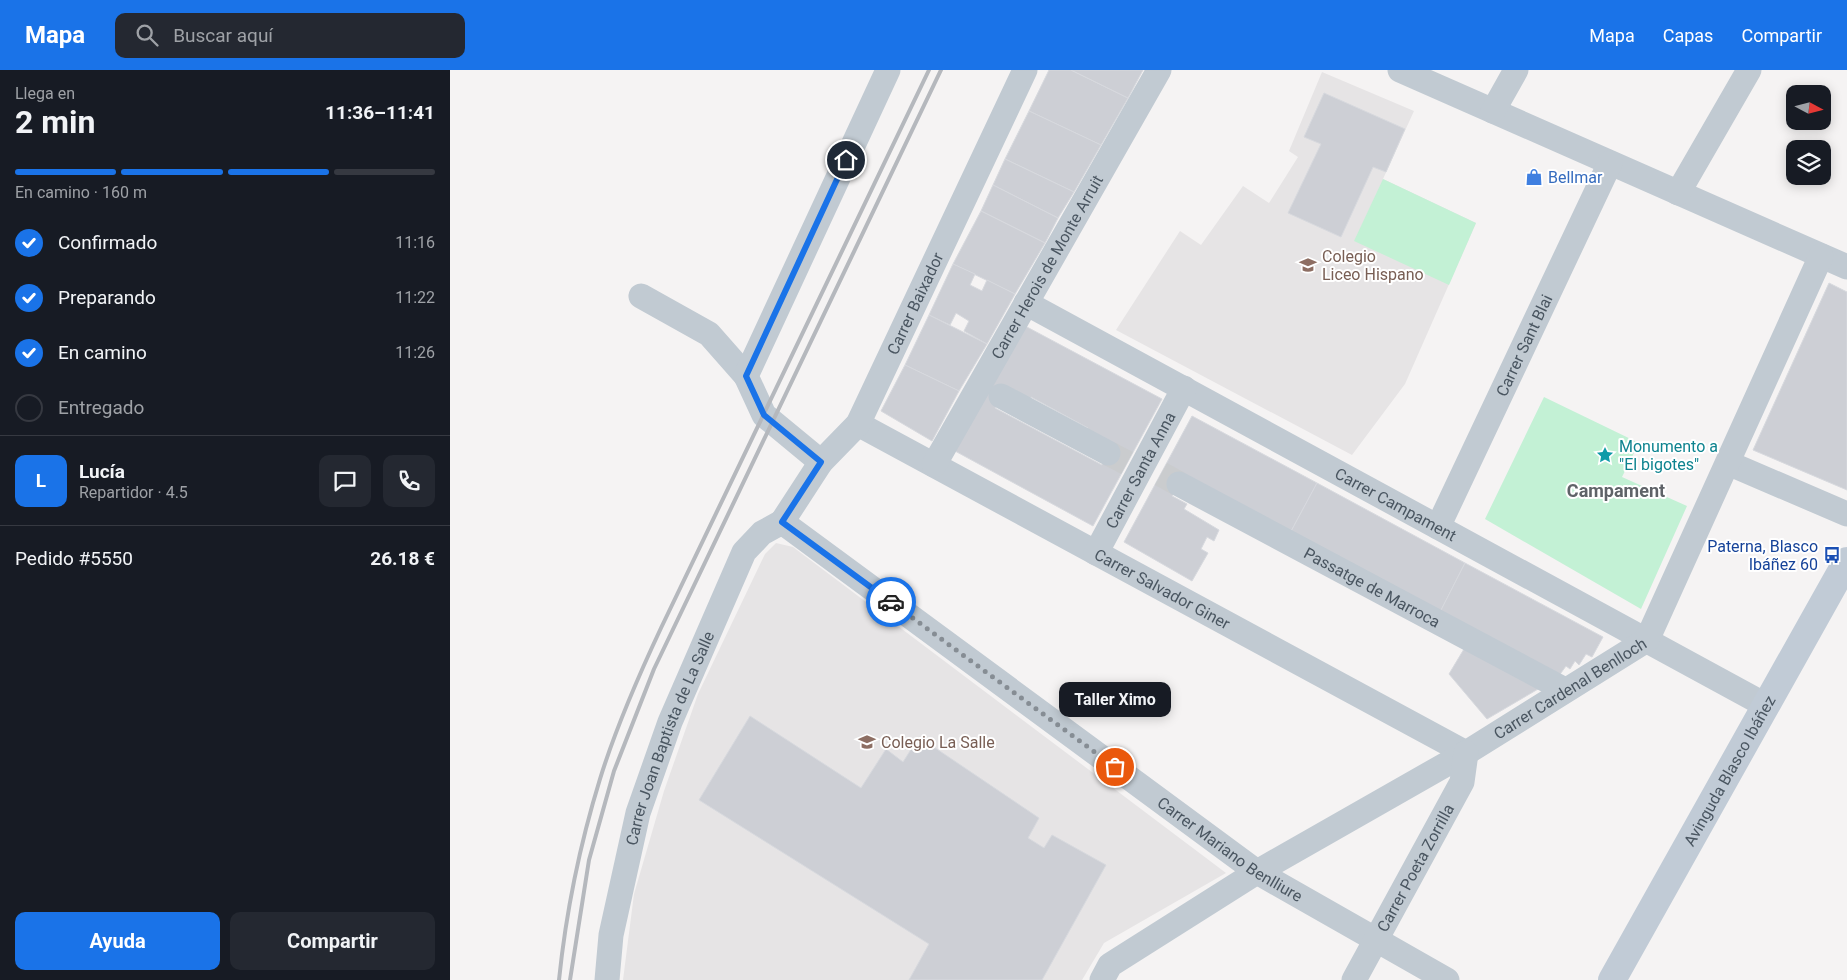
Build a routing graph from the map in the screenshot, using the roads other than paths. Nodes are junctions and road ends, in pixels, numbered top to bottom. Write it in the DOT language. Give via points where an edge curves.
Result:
graph roads {
  1 [pos="888,70"];
  2 [pos="1025,70"];
  3 [pos="1158,70"];
  4 [pos="1400,70"];
  5 [pos="1516,70"];
  6 [pos="1748,70"];
  7 [pos="1492,111"];
  8 [pos="1610,163"];
  9 [pos="1678,193"];
  10 [pos="1822,256"];
  11 [pos="1847,267"];
  12 [pos="641,296"];
  13 [pos="1026,303"];
  14 [pos="746,376"];
  15 [pos="1184,388"];
  16 [pos="990,390"];
  17 [pos="858,424"];
  18 [pos="821,462"];
  19 [pos="1728,463"];
  20 [pos="934,465"];
  21 [pos="1143,469"];
  22 [pos="1847,514"];
  23 [pos="782,522"];
  24 [pos="1438,527"];
  25 [pos="1096,553"];
  26 [pos="1847,561"];
  27 [pos="1646,640"];
  28 [pos="1565,690"];
  29 [pos="1767,706"];
  30 [pos="1466,754"];
  31 [pos="1257,872"];
  32 [pos="1376,940"];
  33 [pos="607,980"];
  34 [pos="1102,980"];
  35 [pos="1354,980"];
  36 [pos="1447,980"];
  37 [pos="1612,980"];
  1 -- 14 [label="street"];
  2 -- 17 [label="street, Carrer Baixador"];
  3 -- 13 [label="street, Carrer Herois de Monte Arruit"];
  4 -- 7 [label="street"];
  5 -- 7 [label="street"];
  6 -- 9 [label="street"];
  7 -- 8 [label="street"];
  8 -- 9 [label="street"];
  8 -- 24 [label="street, Carrer Sant Blai"];
  9 -- 10 [label="street"];
  10 -- 11 [label="street"];
  10 -- 19 [label="street, Carrer Cardenal Benlloch"];
  12 -- 14 [label="street" via="708,334"];
  13 -- 15 [label="street, Carrer Campament"];
  13 -- 16 [label="street, Carrer Herois de Monte Arruit"];
  14 -- 18 [label="street" via="764,415"];
  15 -- 21 [label="street, Carrer Santa Anna"];
  15 -- 24 [label="street, Carrer Campament"];
  16 -- 20 [label="street, Carrer Herois de Monte Arruit"];
  16 -- 21 [label="street, Passatge de Marroca"];
  17 -- 18 [label="street, Carrer Baixador"];
  17 -- 20 [label="street, Carrer Salvador Giner"];
  18 -- 23 [label="street, Carrer Baixador"];
  19 -- 22 [label="street"];
  19 -- 27 [label="street, Carrer Cardenal Benlloch"];
  20 -- 25 [label="street, Carrer Salvador Giner"];
  21 -- 25 [label="street, Carrer Santa Anna"];
  21 -- 28 [label="street, Passatge de Marroca"];
  23 -- 31 [label="street, Carrer Mariano Benlliure"];
  23 -- 33 [label="street, Carrer Joan Baptista de La Salle" via="762,533 744,552 670,722 638,813 610,935"];
  24 -- 27 [label="street, Carrer Campament"];
  25 -- 30 [label="street, Carrer Salvador Giner"];
  26 -- 29 [label="street, Avinguda Blasco Ibáñez"];
  27 -- 28 [label="street, Carrer Cardenal Benlloch"];
  27 -- 29 [label="street, Carrer Campament"];
  28 -- 30 [label="street, Carrer Cardenal Benlloch"];
  29 -- 37 [label="street, Avinguda Blasco Ibáñez"];
  30 -- 31 [label="street, Carrer Cardenal Benlloch"];
  30 -- 32 [label="street, Carrer Poeta Zorrilla" via="1462,782"];
  31 -- 32 [label="street, Carrer Mariano Benlliure"];
  31 -- 34 [label="street, Carrer Cardenal Benlloch" via="1110,965"];
  32 -- 35 [label="street, Carrer Poeta Zorrilla"];
  32 -- 36 [label="street, Carrer Mariano Benlliure"];
}
